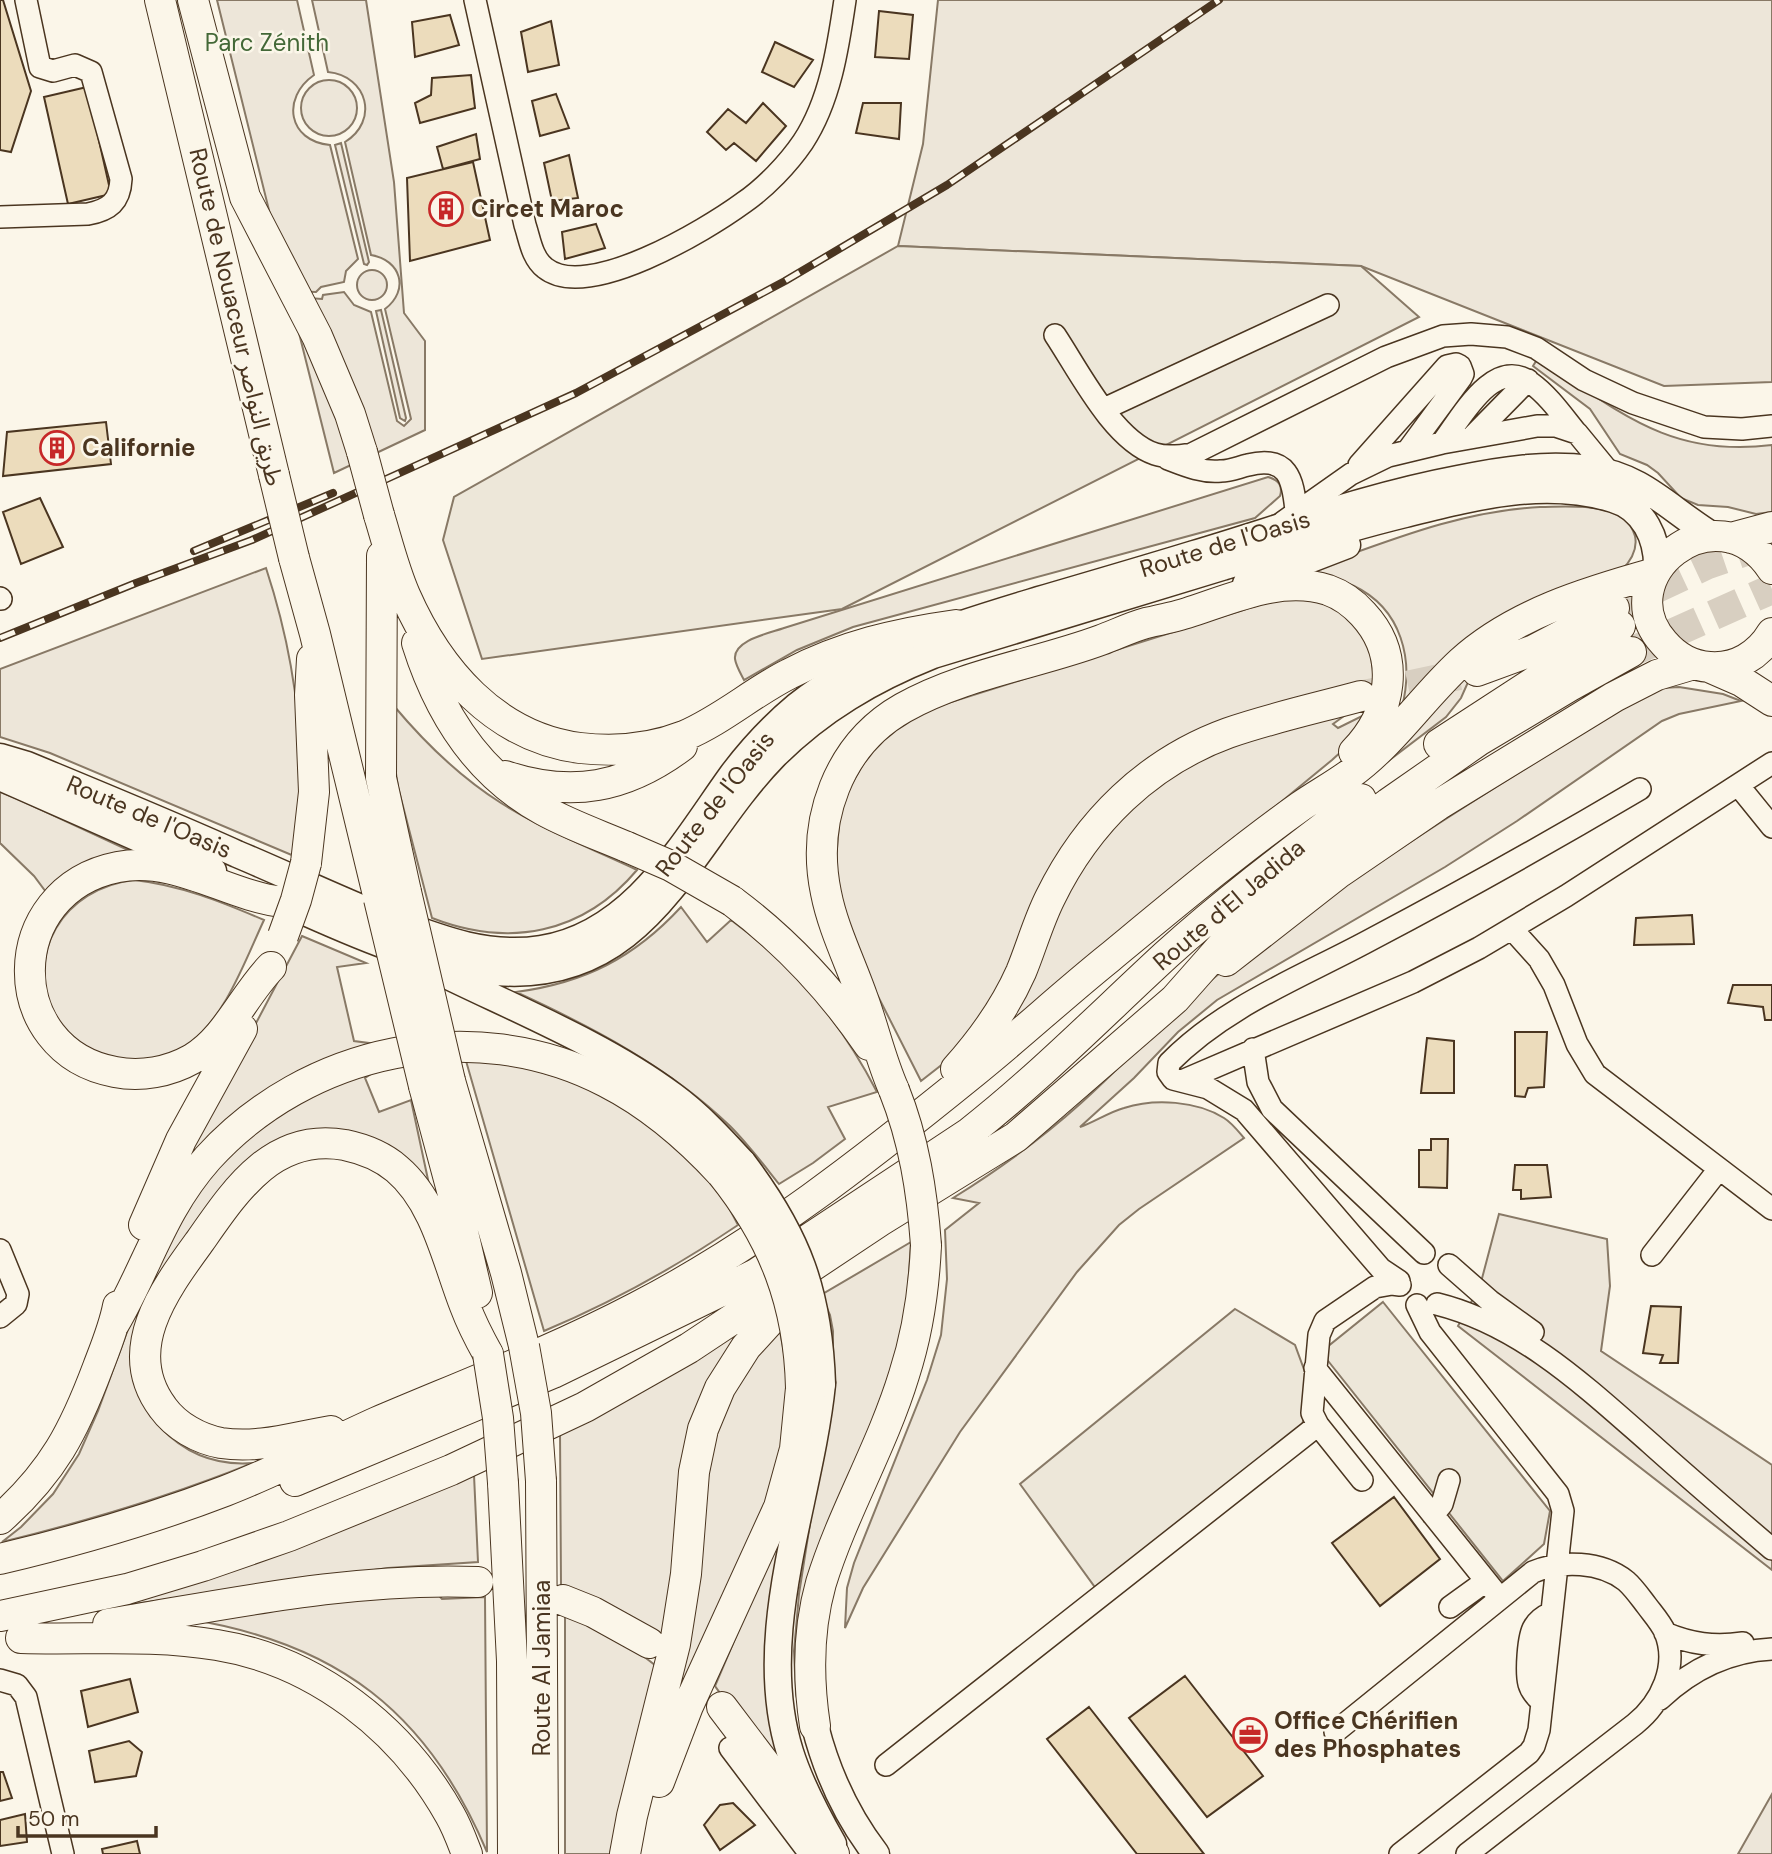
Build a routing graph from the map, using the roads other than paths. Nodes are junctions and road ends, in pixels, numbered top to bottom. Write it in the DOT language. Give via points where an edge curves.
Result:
graph roads {
  1 [pos="26,0"];
  2 [pos="160,0"];
  3 [pos="193,0"];
  4 [pos="475,0"];
  5 [pos="845,0"];
  6 [pos="0,217"];
  7 [pos="1328,305"];
  8 [pos="1055,335"];
  9 [pos="1528,380"];
  10 [pos="1104,409"];
  11 [pos="1772,426"];
  12 [pos="1577,433"];
  13 [pos="1472,437"];
  14 [pos="1442,443"];
  15 [pos="1408,450"];
  16 [pos="1157,455"];
  17 [pos="1609,472"];
  18 [pos="1351,474"];
  19 [pos="1441,505"];
  20 [pos="1296,511"];
  21 [pos="379,515"];
  22 [pos="1772,527"];
  23 [pos="1272,531"];
  24 [pos="1722,537"];
  25 [pos="1772,569"];
  26 [pos="1656,571"];
  27 [pos="404,593"];
  28 [pos="1143,624"];
  29 [pos="956,625"];
  30 [pos="1622,629"];
  31 [pos="1772,633"];
  32 [pos="315,634"];
  33 [pos="1701,666"];
  34 [pos="1477,671"];
  35 [pos="1361,696"];
  36 [pos="1772,701"];
  37 [pos="703,727"];
  38 [pos="0,757"];
  39 [pos="1772,764"];
  40 [pos="486,768"];
  41 [pos="0,777"];
  42 [pos="1738,785"];
  43 [pos="1640,789"];
  44 [pos="1300,807"];
  45 [pos="1772,827"];
  46 [pos="393,895"];
  47 [pos="282,902"];
  48 [pos="1512,929"];
  49 [pos="397,951"];
  50 [pos="271,967"];
  51 [pos="1175,999"];
  52 [pos="1253,1049"];
  53 [pos="889,1079"];
  54 [pos="1182,1081"];
  55 [pos="437,1084"];
  56 [pos="860,1162"];
  57 [pos="732,1168"];
  58 [pos="1720,1169"];
  59 [pos="1772,1209"];
  60 [pos="868,1214"];
  61 [pos="0,1250"];
  62 [pos="1424,1253"];
  63 [pos="1652,1255"];
  64 [pos="1449,1265"];
  65 [pos="1400,1283"];
  66 [pos="1427,1305"];
  67 [pos="0,1317"];
  68 [pos="114,1324"];
  69 [pos="488,1354"];
  70 [pos="1315,1368"];
  71 [pos="811,1386"];
  72 [pos="371,1425"];
  73 [pos="1318,1425"];
  74 [pos="1362,1480"];
  75 [pos="1449,1480"];
  76 [pos="1433,1515"];
  77 [pos="0,1519"];
  78 [pos="1772,1530"];
  79 [pos="1772,1549"];
  80 [pos="0,1559"];
  81 [pos="1557,1564"];
  82 [pos="0,1573"];
  83 [pos="478,1582"];
  84 [pos="1492,1589"];
  85 [pos="563,1600"];
  86 [pos="1450,1607"];
  87 [pos="0,1616"];
  88 [pos="1665,1633"];
  89 [pos="1772,1637"];
  90 [pos="10,1639"];
  91 [pos="649,1643"];
  92 [pos="1772,1649"];
  93 [pos="0,1680"];
  94 [pos="1658,1700"];
  95 [pos="722,1707"];
  96 [pos="815,1726"];
  97 [pos="1335,1732"];
  98 [pos="730,1748"];
  99 [pos="886,1765"];
  100 [pos="63,1854"];
  101 [pos="467,1854"];
  102 [pos="513,1854"];
  103 [pos="543,1854"];
  104 [pos="628,1854"];
  105 [pos="810,1854"];
  106 [pos="836,1854"];
  107 [pos="876,1854"];
  108 [pos="1400,1854"];
  109 [pos="1467,1854"];
  1 -- 6 [label="street" via="40,67 53,71 75,65 91,72 121,190 114,203 102,211"];
  2 -- 32 [label="highway, Route de Nouaceur طريق النواصر, bridge"];
  3 -- 21 [label="highway, Route de Nouaceur طريق النواصر, bridge" via="245,197 322,346 350,414"];
  4 -- 5 [label="street" via="535,256 545,268 564,277 583,278 614,272 701,231 746,201 787,162 811,129 835,62"];
  7 -- 10 [label="street"];
  8 -- 10 [label="street"];
  9 -- 12 [label="street"];
  9 -- 13 [label="street"];
  9 -- 14 [label="street" via="1504,376 1489,384"];
  10 -- 16 [label="street" via="1126,437"];
  11 -- 16 [label="street" via="1704,427 1633,403 1584,380 1536,348 1507,337 1471,334 1443,336 1386,357 1192,454"];
  12 -- 13 [label="street" via="1547,426"];
  12 -- 17 [label="street"];
  13 -- 14 [label="street"];
  14 -- 15 [label="street"];
  15 -- 18 [label="street"];
  15 -- 18 [label="street" via="1461,378 1460,366 1447,366"];
  16 -- 20 [label="street" via="1207,471 1250,464 1284,468 1292,479"];
  17 -- 23 [label="main road, Route de l'Oasis" via="1551,466 1489,473 1396,493"];
  17 -- 24 [label="main road, Route de l'Oasis" via="1641,484 1683,516"];
  18 -- 20 [label="street"];
  19 -- 26 [label="main road, Route de l'Oasis" via="1527,490 1615,499 1634,510 1648,527 1656,547"];
  19 -- 28 [label="main road"];
  19 -- 49 [label="main road, Route de l'Oasis" via="1310,540 933,655 873,680 833,705 782,749 663,900 622,938 594,953 522,972 472,968"];
  20 -- 23 [label="street"];
  21 -- 27 [label="highway"];
  21 -- 46 [label="highway" via="383,602 380,759"];
  22 -- 24 [label="highway"];
  23 -- 29 [label="main road, Route de l'Oasis"];
  24 -- 25 [label="highway" via="1756,550"];
  24 -- 26 [label="highway" via="1700,537 1675,549"];
  26 -- 33 [label="highway" via="1648,600 1654,627 1670,650"];
  26 -- 44 [label="highway" via="1562,603 1506,629 1462,661 1353,772"];
  27 -- 37 [label="highway" via="432,646 468,693 499,718 535,736 574,747 620,750 663,743"];
  27 -- 40 [label="highway" via="440,704"];
  28 -- 44 [label="highway" via="1239,596 1293,586 1340,595 1368,619 1378,632 1389,665 1385,701 1358,749"];
  28 -- 53 [label="highway" via="928,695 887,718 847,761 825,816 823,875"];
  29 -- 37 [label="highway" via="893,635 833,653 788,674"];
  29 -- 38 [label="main road, Route de l'Oasis" via="856,668 795,708 735,771 640,895 592,932 544,949 491,950 435,937"];
  30 -- 34 [label="highway" via="1534,650"];
  30 -- 51 [label="highway, Route d'El Jadida" via="1307,866 1244,921"];
  30 -- 60 [label="highway, Route d'El Jadida" via="1473,720 1308,839 1168,953 1001,1108"];
  31 -- 33 [label="highway" via="1742,662"];
  32 -- 46 [label="highway, Route de Nouaceur طريق النواصر"];
  32 -- 50 [label="highway, bridge" via="310,695 314,792 306,863"];
  33 -- 36 [label="highway" via="1741,681"];
  33 -- 51 [label="highway" via="1657,675 1614,697 1438,805 1340,872"];
  35 -- 56 [label="highway" via="1227,733 1173,760 1124,794 1090,833 1062,876 1020,974 992,1023 957,1068"];
  37 -- 40 [label="highway" via="652,766 612,783 580,788 544,786"];
  39 -- 42 [label="street"];
  40 -- 53 [label="highway, bridge" via="542,810 671,866 732,901 806,965 848,1014"];
  41 -- 47 [label="main road, Route de l'Oasis"];
  42 -- 45 [label="street"];
  42 -- 48 [label="street"];
  43 -- 54 [label="street" via="1448,899 1229,1014 1170,1063 1170,1076"];
  44 -- 56 [label="highway"];
  46 -- 55 [label="highway, bridge"];
  47 -- 49 [label="main road, Route de l'Oasis"];
  47 -- 50 [label="highway" via="244,895 174,868 118,867 87,877 54,903 36,932 29,967 37,1008 60,1044 96,1067 138,1074 180,1065 205,1050"];
  48 -- 52 [label="street" via="1413,982"];
  48 -- 58 [label="street" via="1539,959 1554,985 1577,1044 1595,1074"];
  49 -- 57 [label="main road" via="649,1078 699,1117"];
  50 -- 68 [label="highway" via="163,1177 127,1270"];
  51 -- 60 [label="highway, Route d'El Jadida" via="1016,1137"];
  52 -- 54 [label="street"];
  52 -- 62 [label="street" via="1258,1082 1272,1109"];
  53 -- 96 [label="highway, bridge" via="907,1123 918,1171 926,1244 921,1312 904,1377 821,1585 810,1661"];
  54 -- 65 [label="street" via="1221,1094 1244,1110 1381,1269"];
  55 -- 69 [label="highway"];
  55 -- 103 [label="highway, Route Al Jamiaa, bridge" via="506,1273 536,1413 541,1481"];
  56 -- 72 [label="highway" via="752,1239 638,1307"];
  57 -- 68 [label="highway" via="654,1111 571,1066 525,1053 483,1048 389,1053 312,1079 226,1140 191,1179 162,1223"];
  57 -- 71 [label="highway, bridge" via="786,1286"];
  58 -- 59 [label="street"];
  58 -- 63 [label="street"];
  60 -- 82 [label="highway" via="594,1354 287,1485 109,1546"];
  60 -- 87 [label="highway" via="677,1354 585,1407 451,1470 203,1566 127,1589"];
  60 -- 104 [label="highway" via="833,1268 761,1328 732,1367 703,1429 675,1644 630,1824"];
  61 -- 67 [label="street" via="18,1294 16,1304"];
  62 -- 64 [label="street"];
  62 -- 65 [label="street" via="1406,1262"];
  64 -- 66 [label="street" via="1452,1288 1443,1300"];
  64 -- 78 [label="street" via="1604,1387"];
  65 -- 66 [label="street" via="1406,1297"];
  65 -- 70 [label="street" via="1375,1287 1329,1318 1320,1330"];
  66 -- 79 [label="street" via="1457,1309 1531,1346"];
  66 -- 81 [label="street" via="1425,1323 1436,1340 1561,1499"];
  68 -- 77 [label="highway" via="62,1448 34,1486"];
  69 -- 72 [label="highway" via="435,1225 412,1184 397,1168 359,1148 337,1144 315,1144 273,1158 234,1193 165,1292 146,1342 149,1382 170,1417 219,1443 265,1444"];
  69 -- 102 [label="highway, Route Al Jamiaa, bridge" via="498,1418 512,1661"];
  70 -- 73 [label="street" via="1311,1406"];
  70 -- 76 [label="street"];
  71 -- 104 [label="highway" via="779,1507 688,1706"];
  71 -- 106 [label="main road" via="814,1446 782,1612 777,1679 790,1752"];
  72 -- 80 [label="highway" via="227,1490 118,1527"];
  73 -- 74 [label="street"];
  73 -- 99 [label="street"];
  75 -- 76 [label="street"];
  76 -- 84 [label="street"];
  81 -- 84 [label="street"];
  81 -- 88 [label="street" via="1598,1567 1617,1575 1635,1590"];
  81 -- 108 [label="street" via="1538,1739 1529,1753"];
  83 -- 90 [label="highway" via="386,1582"];
  84 -- 86 [label="street"];
  84 -- 97 [label="street"];
  85 -- 91 [label="highway"];
  88 -- 89 [label="street" via="1708,1645"];
  88 -- 94 [label="street" via="1669,1667"];
  90 -- 101 [label="highway" via="174,1640 245,1651 289,1667 344,1697 401,1746 451,1816"];
  92 -- 94 [label="street" via="1720,1658"];
  93 -- 100 [label="street" via="17,1685 26,1697"];
  94 -- 109 [label="street" via="1635,1724"];
  95 -- 106 [label="highway" via="802,1820"];
  96 -- 107 [label="main road" via="838,1791"];
  98 -- 105 [label="street"];
}
